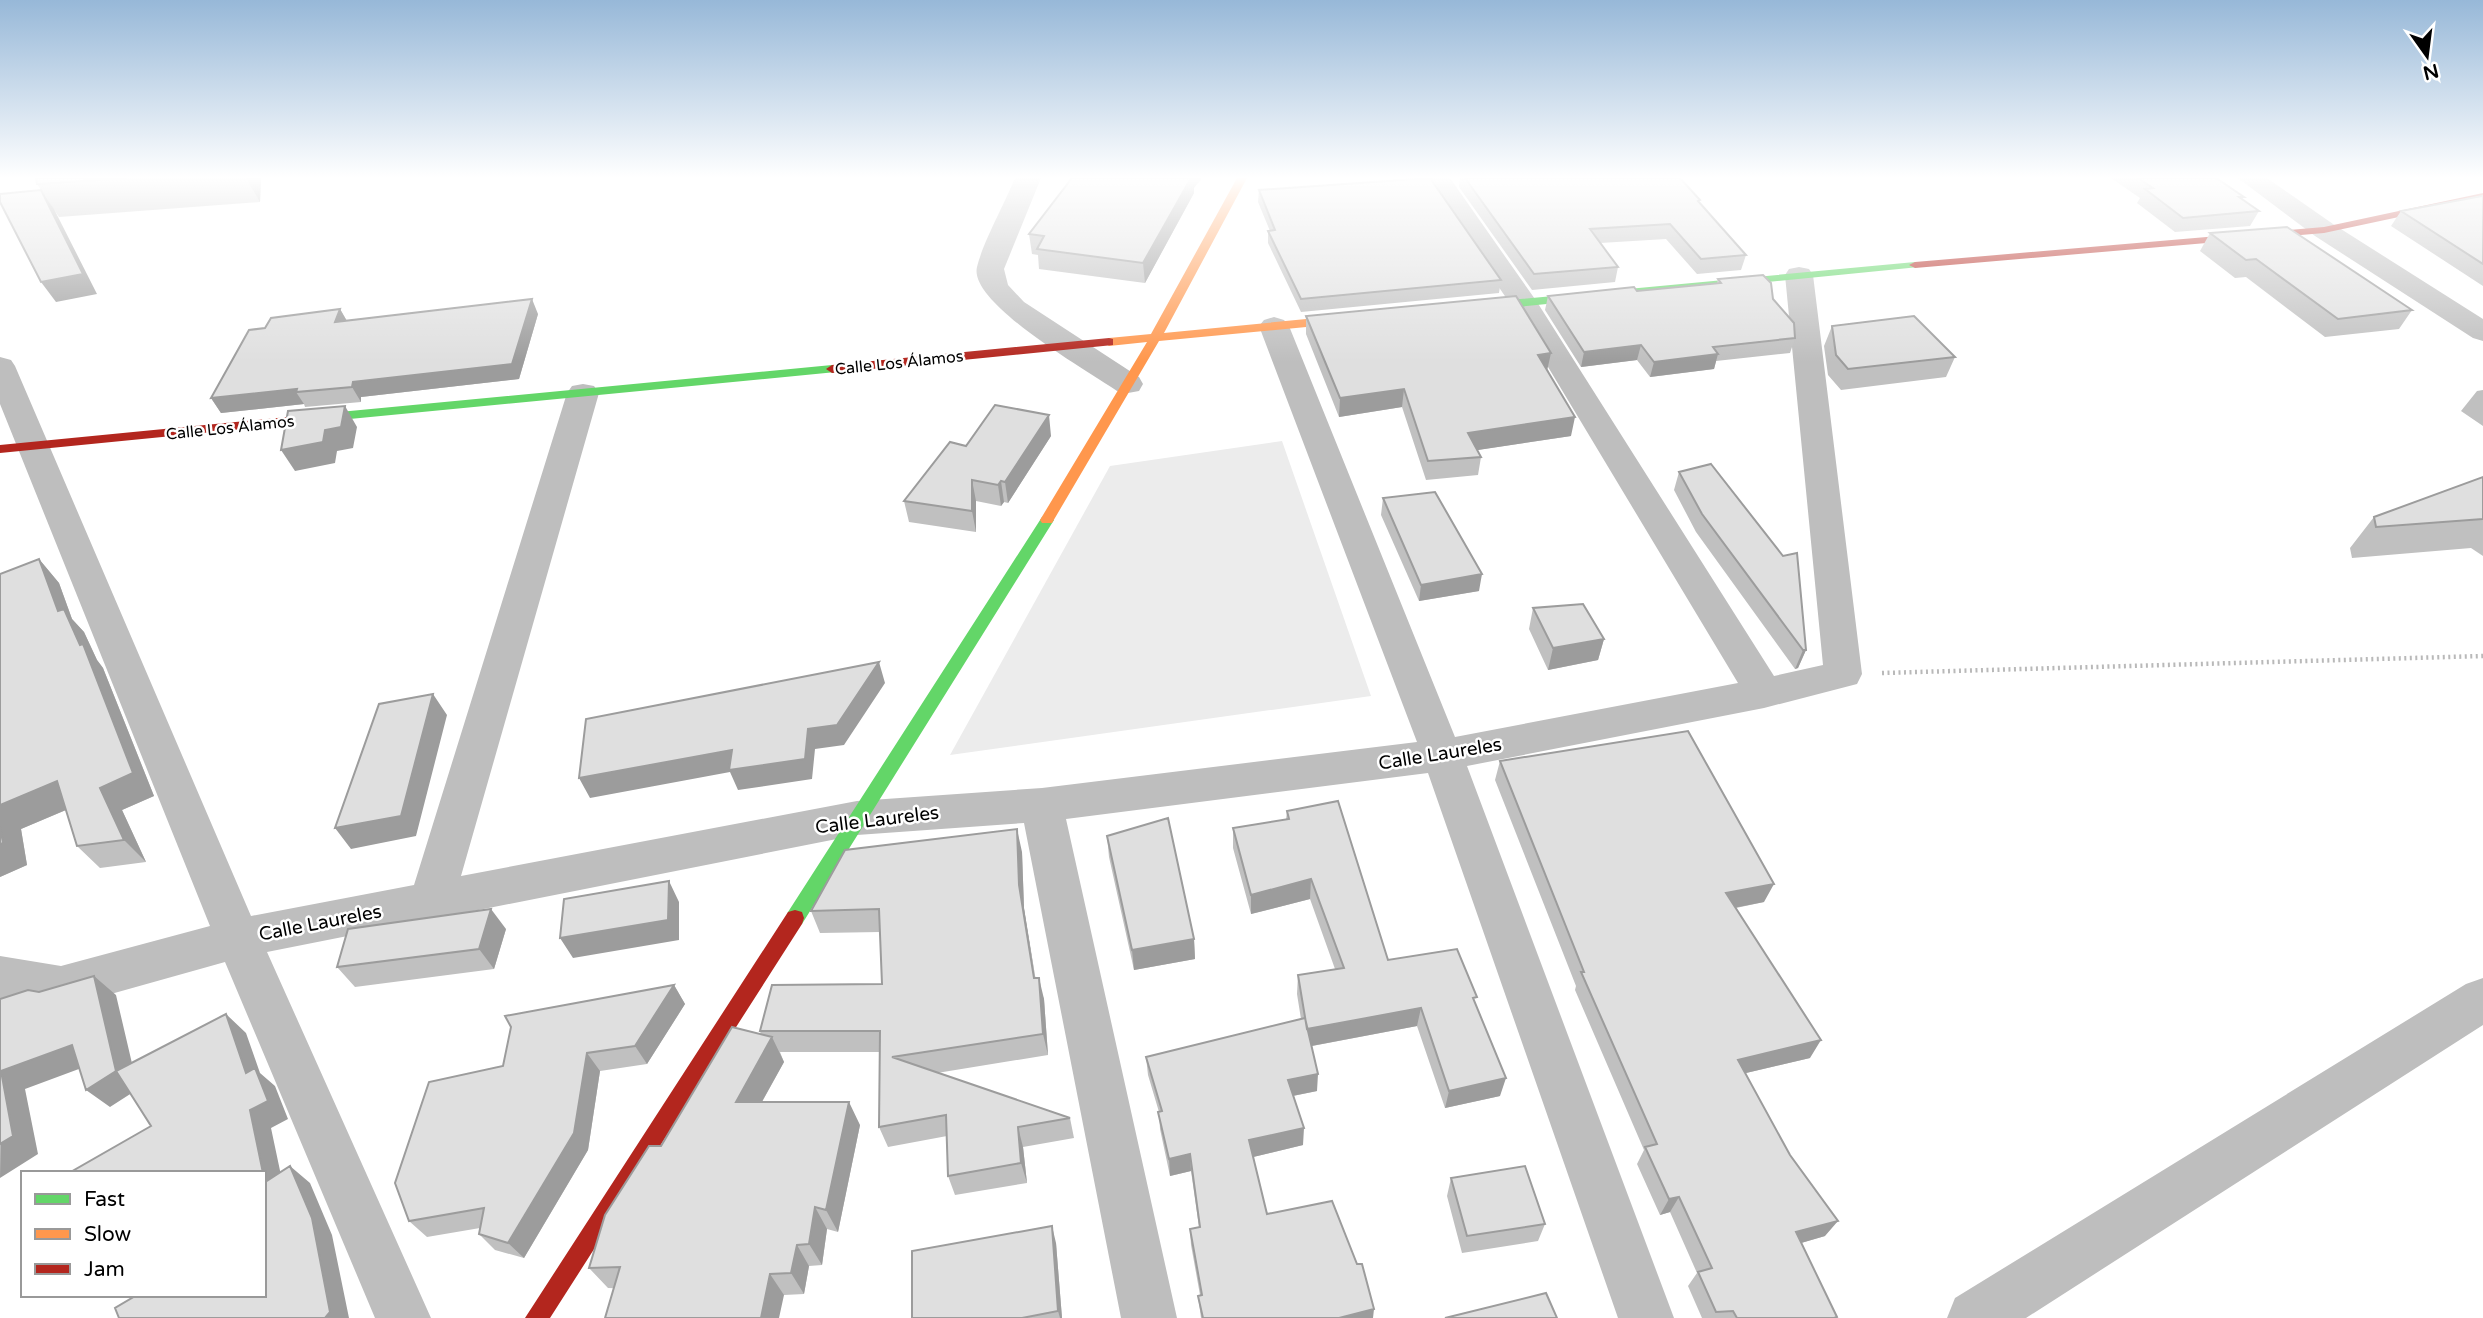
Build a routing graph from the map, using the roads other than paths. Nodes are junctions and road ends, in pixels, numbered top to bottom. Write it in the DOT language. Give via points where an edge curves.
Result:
graph roads {
  1 [pos="1002,240"];
  2 [pos="1209,240"];
  3 [pos="1480,240"];
  4 [pos="2213,240"];
  5 [pos="2339,240"];
  6 [pos="1799,275"];
  7 [pos="1523,302"];
  8 [pos="1454,309"];
  9 [pos="1371,317"];
  10 [pos="1274,326"];
  11 [pos="2483,332"];
  12 [pos="1155,338"];
  13 [pos="1071,345"];
  14 [pos="0,366"];
  15 [pos="1128,384"];
  16 [pos="583,393"];
  17 [pos="16,448"];
  18 [pos="1764,693"];
  19 [pos="1442,755"];
  20 [pos="1042,804"];
  21 [pos="857,818"];
  22 [pos="432,900"];
  23 [pos="238,938"];
  24 [pos="0,977"];
  25 [pos="2483,999"];
  26 [pos="403,1318"];
  27 [pos="537,1318"];
  28 [pos="1149,1318"];
  29 [pos="1646,1318"];
  30 [pos="1975,1318"];
  1 -- 13 [label="street" via="990,269 994,287 1014,308"];
  2 -- 12 [label="street"];
  3 -- 7 [label="street"];
  4 -- 6 [label="street"];
  5 -- 11 [label="street"];
  6 -- 7 [label="street"];
  6 -- 18 [label="street, Calle Laureles" via="1843,674"];
  7 -- 8 [label="street"];
  7 -- 18 [label="street"];
  9 -- 10 [label="street, Calle Los Álamos"];
  10 -- 12 [label="street, Calle Los Álamos"];
  10 -- 19 [label="street"];
  12 -- 13 [label="street, Calle Los Álamos"];
  12 -- 15 [label="street"];
  13 -- 15 [label="street"];
  13 -- 16 [label="street, Calle Los Álamos"];
  14 -- 17 [label="street"];
  15 -- 21 [label="street" via="1015,575"];
  16 -- 17 [label="street, Calle Los Álamos"];
  16 -- 22 [label="street"];
  17 -- 23 [label="street"];
  18 -- 19 [label="street, Calle Laureles"];
  19 -- 20 [label="street, Calle Laureles"];
  19 -- 29 [label="street"];
  20 -- 21 [label="street, Calle Laureles"];
  20 -- 28 [label="street"];
  21 -- 22 [label="street, Calle Laureles"];
  21 -- 27 [label="street"];
  22 -- 23 [label="street, Calle Laureles"];
  23 -- 24 [label="street, Calle Laureles" via="61,987"];
  23 -- 26 [label="street"];
  25 -- 30 [label="street"];
}
